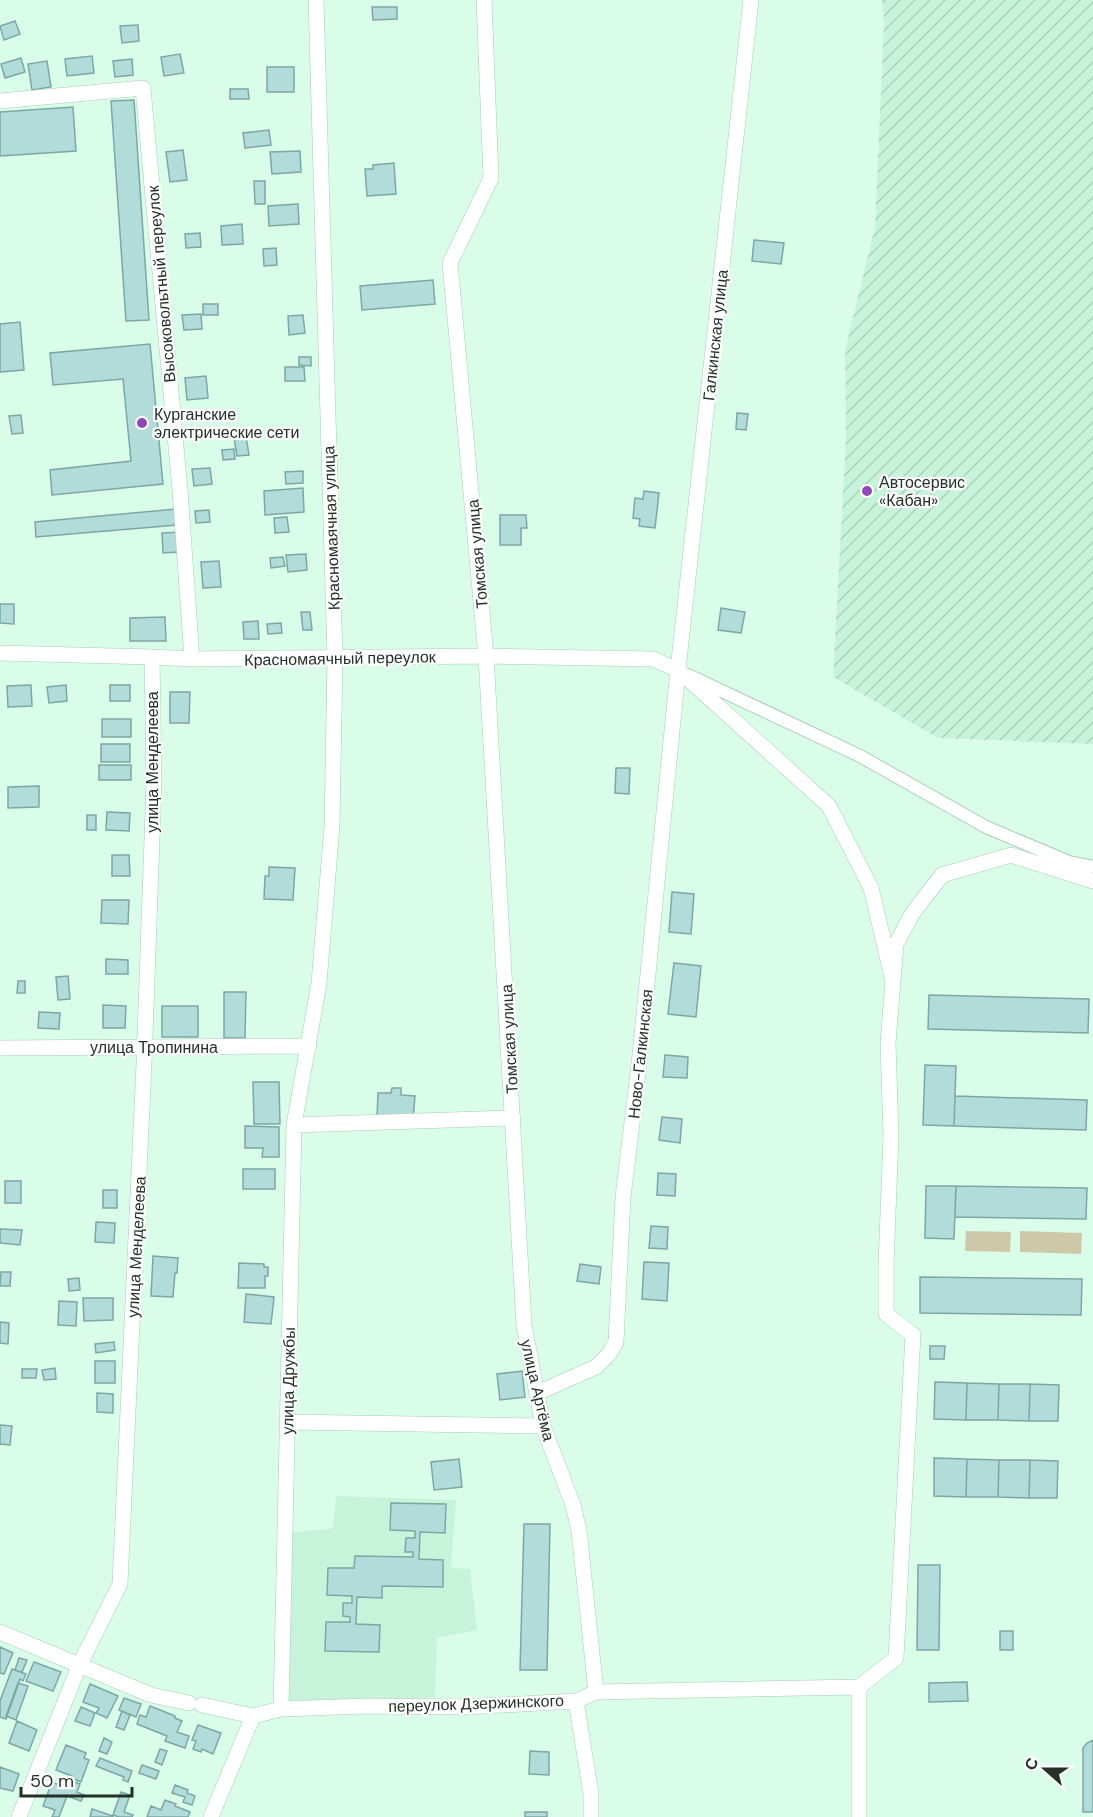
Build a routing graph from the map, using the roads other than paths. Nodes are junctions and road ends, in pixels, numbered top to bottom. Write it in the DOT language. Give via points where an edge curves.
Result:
graph roads {
  1 [pos="316,0"];
  2 [pos="484,0"];
  3 [pos="751,0"];
  4 [pos="0,101"];
  5 [pos="0,653"];
  6 [pos="486,656"];
  7 [pos="152,657"];
  8 [pos="334,658"];
  9 [pos="192,659"];
  10 [pos="678,670"];
  11 [pos="1093,867"];
  12 [pos="1093,881"];
  13 [pos="892,981"];
  14 [pos="145,1047"];
  15 [pos="0,1048"];
  16 [pos="308,1051"];
  17 [pos="513,1118"];
  18 [pos="294,1125"];
  19 [pos="537,1393"];
  20 [pos="288,1422"];
  21 [pos="543,1426"];
  22 [pos="0,1632"];
  23 [pos="79,1666"];
  24 [pos="859,1687"];
  25 [pos="596,1692"];
  26 [pos="576,1701"];
  27 [pos="281,1709"];
  28 [pos="253,1716"];
  29 [pos="19,1817"];
  30 [pos="211,1817"];
  31 [pos="591,1817"];
  32 [pos="859,1817"];
  1 -- 8 [label="street, Красномаячная улица"];
  2 -- 6 [label="street, Томская улица" via="491,178 450,263"];
  3 -- 10 [label="street, Галкинская улица"];
  4 -- 9 [label="street, Высоковольтный переулок" via="142,88"];
  5 -- 7 [label="street, Красномаячный переулок"];
  6 -- 8 [label="street, Красномаячный переулок"];
  6 -- 10 [label="street, Красномаячный переулок" via="653,659"];
  6 -- 17 [label="street, Томская улица"];
  7 -- 9 [label="street, Красномаячный переулок"];
  7 -- 14 [label="street, улица Менделеева" via="154,783"];
  8 -- 9 [label="street, Красномаячный переулок"];
  8 -- 16 [label="street, Красномаячная улица" via="332,826 319,982"];
  10 -- 11 [label="street" via="860,756 986,827 1069,862"];
  10 -- 13 [label="street" via="829,806 871,888"];
  10 -- 19 [label="street, Ново-Галкинская" via="623,1197 616,1342 596,1367"];
  12 -- 13 [label="street" via="1011,855 942,874 912,914 896,944"];
  13 -- 24 [label="street" via="886,1314 913,1335 896,1658"];
  14 -- 15 [label="street, улица Тропинина"];
  14 -- 16 [label="street, улица Тропинина"];
  14 -- 23 [label="street, улица Менделеева" via="120,1584"];
  16 -- 18 [label="street, улица Дружбы"];
  17 -- 18 [label="street"];
  17 -- 19 [label="street, улица Артёма" via="524,1325"];
  18 -- 20 [label="street, улица Дружбы"];
  19 -- 21 [label="street, улица Артёма"];
  20 -- 21 [label="street"];
  20 -- 27 [label="street, улица Дружбы"];
  21 -- 25 [label="street, улица Артёма" via="579,1530"];
  22 -- 23 [label="street, переулок Дзержинского"];
  23 -- 28 [label="street, переулок Дзержинского" via="151,1695"];
  23 -- 29 [label="street, улица Менделеева"];
  24 -- 25 [label="street, переулок Дзержинского"];
  24 -- 32 [label="street"];
  25 -- 26 [label="street, переулок Дзержинского"];
  26 -- 27 [label="street, переулок Дзержинского" via="466,1707"];
  26 -- 31 [label="street"];
  27 -- 28 [label="street, переулок Дзержинского"];
  28 -- 30 [label="street"];
}
